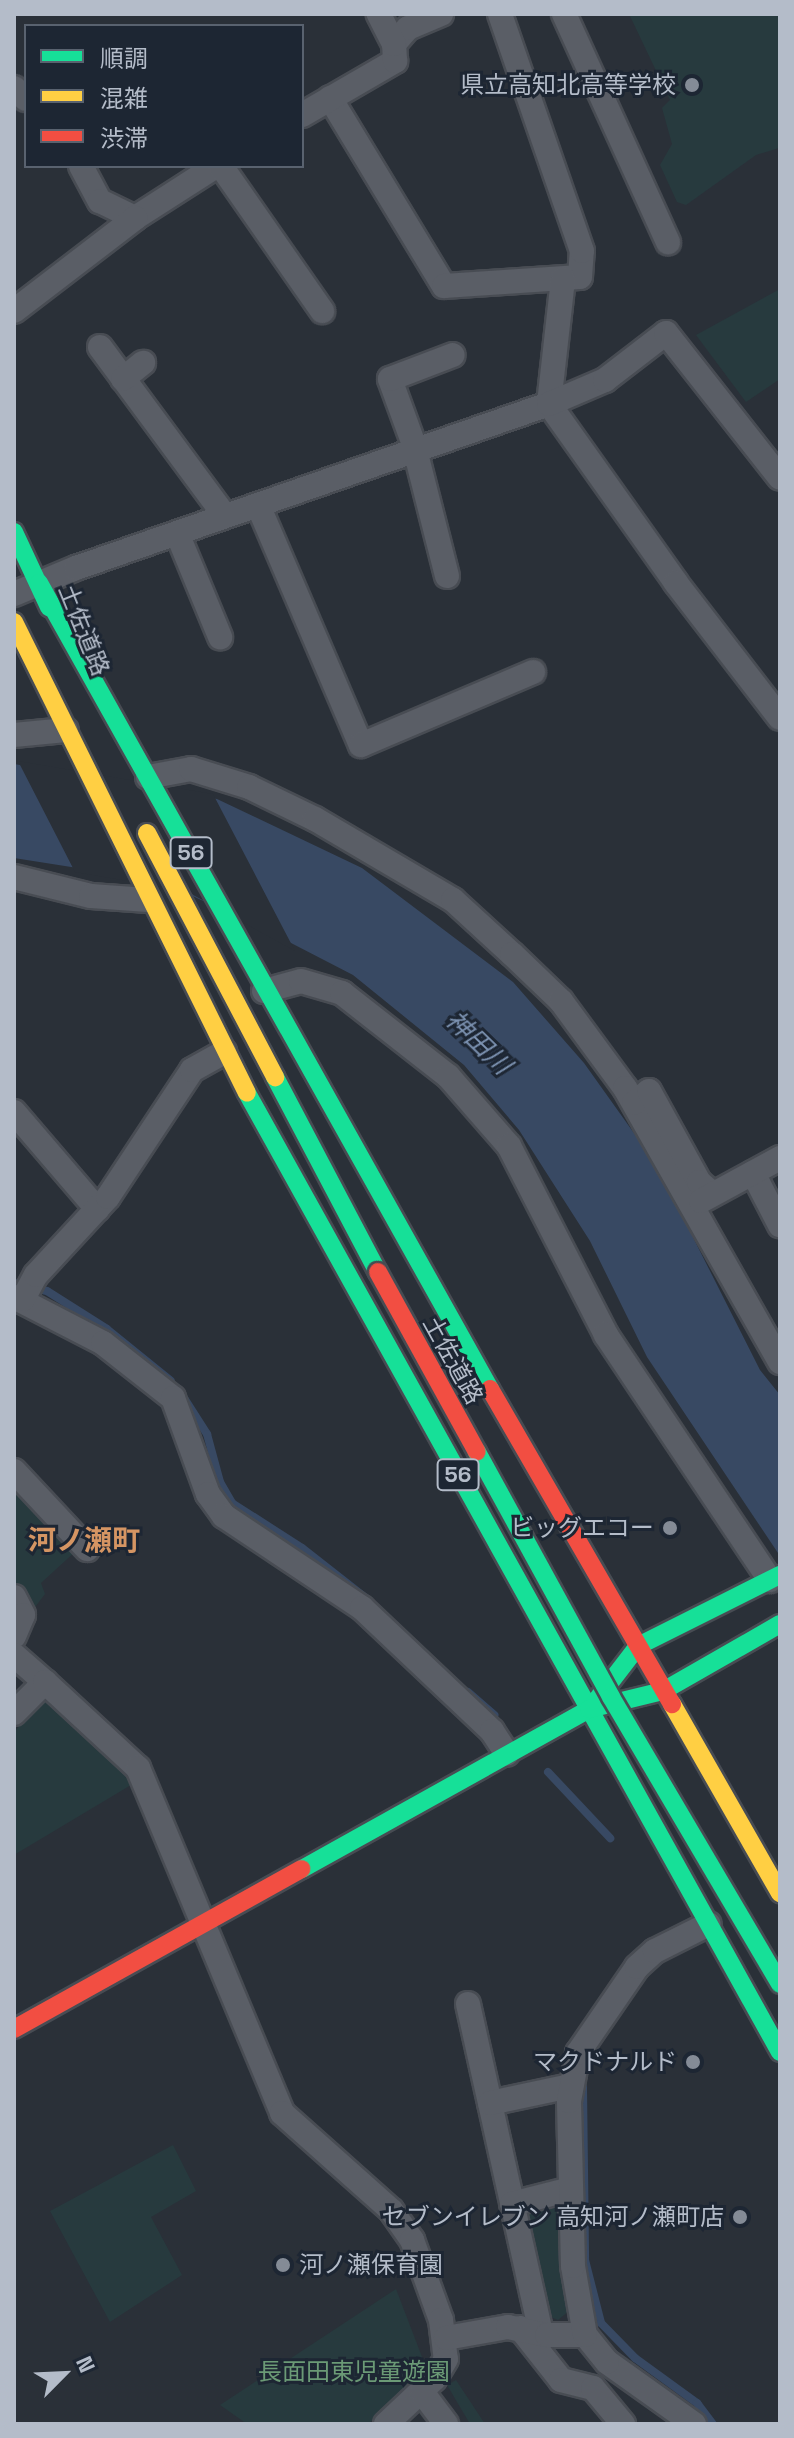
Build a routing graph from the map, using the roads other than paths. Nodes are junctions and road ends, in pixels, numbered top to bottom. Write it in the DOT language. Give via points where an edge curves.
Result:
graph roads {
  1 [pos="379,14"];
  2 [pos="441,14"];
  3 [pos="500,14"];
  4 [pos="564,14"];
  5 [pos="394,44"];
  6 [pos="330,98"];
  7 [pos="304,114"];
  8 [pos="82,168"];
  9 [pos="216,168"];
  10 [pos="220,168"];
  11 [pos="135,218"];
  12 [pos="668,242"];
  13 [pos="563,279"];
  14 [pos="14,311"];
  15 [pos="322,311"];
  16 [pos="100,347"];
  17 [pos="453,355"];
  18 [pos="143,363"];
  19 [pos="123,379"];
  20 [pos="549,404"];
  21 [pos="415,451"];
  22 [pos="780,478"];
  23 [pos="258,505"];
  24 [pos="225,516"];
  25 [pos="14,532"];
  26 [pos="177,533"];
  27 [pos="447,576"];
  28 [pos="39,583"];
  29 [pos="14,594"];
  30 [pos="14,615"];
  31 [pos="14,622"];
  32 [pos="220,637"];
  33 [pos="533,672"];
  34 [pos="780,718"];
  35 [pos="73,721"];
  36 [pos="100,734"];
  37 [pos="14,735"];
  38 [pos="144,769"];
  39 [pos="140,819"];
  40 [pos="14,877"];
  41 [pos="146,897"];
  42 [pos="264,991"];
  43 [pos="224,1052"];
  44 [pos="14,1112"];
  45 [pos="780,1158"];
  46 [pos="753,1173"];
  47 [pos="703,1200"];
  48 [pos="97,1209"];
  49 [pos="780,1225"];
  50 [pos="25,1291"];
  51 [pos="780,1362"];
  52 [pos="14,1471"];
  53 [pos="87,1549"];
  54 [pos="775,1578"];
  55 [pos="14,1597"];
  56 [pos="780,1624"];
  57 [pos="14,1636"];
  58 [pos="638,1646"];
  59 [pos="14,1655"];
  60 [pos="45,1682"];
  61 [pos="663,1691"];
  62 [pos="589,1709"];
  63 [pos="14,1713"];
  64 [pos="507,1754"];
  65 [pos="780,1893"];
  66 [pos="204,1919"];
  67 [pos="709,1924"];
  68 [pos="780,1984"];
  69 [pos="468,2004"];
  70 [pos="14,2029"];
  71 [pos="780,2052"];
  72 [pos="570,2086"];
  73 [pos="490,2103"];
  74 [pos="571,2189"];
  75 [pos="512,2204"];
  76 [pos="530,2331"];
  77 [pos="585,2335"];
  78 [pos="446,2338"];
  79 [pos="422,2392"];
  80 [pos="386,2424"];
  81 [pos="446,2424"];
  82 [pos="623,2424"];
  83 [pos="694,2424"];
  1 -- 5 [label="street"];
  2 -- 5 [label="street" via="408,28"];
  3 -- 13 [label="street" via="582,251 580,277"];
  4 -- 12 [label="street"];
  5 -- 6 [label="street" via="395,61"];
  6 -- 7 [label="street"];
  6 -- 13 [label="street" via="444,286"];
  8 -- 11 [label="street" via="100,201"];
  9 -- 11 [label="street"];
  10 -- 15 [label="street"];
  11 -- 14 [label="street"];
  13 -- 20 [label="street"];
  16 -- 19 [label="street"];
  17 -- 21 [label="street" via="390,379"];
  18 -- 19 [label="street"];
  19 -- 24 [label="street"];
  20 -- 21 [label="street"];
  20 -- 22 [label="street" via="605,380 666,333"];
  20 -- 34 [label="street"];
  21 -- 23 [label="street"];
  21 -- 27 [label="street"];
  23 -- 24 [label="street"];
  23 -- 33 [label="street" via="361,745"];
  24 -- 26 [label="street"];
  25 -- 28 [label="main road, 土佐道路 / 56"];
  26 -- 28 [label="street"];
  26 -- 32 [label="street"];
  28 -- 29 [label="street"];
  28 -- 36 [label="main road, 土佐道路 / 56"];
  28 -- 38 [label="main road, 56"];
  30 -- 35 [label="main road, 土佐道路 / 56"];
  31 -- 35 [label="main road, 56"];
  35 -- 37 [label="street"];
  35 -- 41 [label="main road, 56" via="78,756"];
  38 -- 42 [label="main road, 56"];
  38 -- 47 [label="street" via="191,769 249,787 397,863 453,900 561,1001"];
  39 -- 68 [label="main road, 土佐道路 / 56, bridge" via="378,1272 611,1697"];
  40 -- 41 [label="street" via="91,896"];
  41 -- 43 [label="main road, 56"];
  42 -- 54 [label="street" via="301,981 342,993 448,1076 499,1135 606,1335"];
  42 -- 58 [label="main road, 56"];
  43 -- 48 [label="street" via="192,1070"];
  43 -- 62 [label="main road, 56"];
  44 -- 48 [label="street"];
  45 -- 46 [label="street"];
  46 -- 47 [label="street"];
  46 -- 49 [label="street"];
  47 -- 51 [label="street"];
  48 -- 50 [label="street"];
  50 -- 64 [label="street" via="173,1398 208,1494 224,1516 362,1608 492,1731"];
  52 -- 53 [label="street"];
  54 -- 58 [label="main road"];
  55 -- 57 [label="street" via="23,1615"];
  56 -- 61 [label="main road"];
  58 -- 61 [label="main road, 56"];
  58 -- 62 [label="main road"];
  59 -- 60 [label="street"];
  60 -- 63 [label="street"];
  60 -- 66 [label="street" via="138,1768"];
  61 -- 62 [label="main road"];
  61 -- 65 [label="main road, 56"];
  62 -- 64 [label="main road"];
  62 -- 67 [label="main road, 56"];
  64 -- 66 [label="main road"];
  66 -- 70 [label="main road"];
  66 -- 78 [label="street" via="282,2113 391,2210 412,2240"];
  67 -- 71 [label="main road, 56"];
  67 -- 72 [label="street" via="655,1951 637,1967 587,2036"];
  69 -- 73 [label="street"];
  72 -- 73 [label="street"];
  72 -- 74 [label="street"];
  73 -- 75 [label="street"];
  74 -- 75 [label="street"];
  74 -- 77 [label="street" via="573,2266"];
  75 -- 76 [label="street"];
  76 -- 77 [label="street"];
  76 -- 78 [label="street"];
  76 -- 82 [label="street" via="561,2380 593,2388"];
  77 -- 83 [label="street" via="607,2362"];
  78 -- 79 [label="street" via="446,2359"];
  79 -- 80 [label="street"];
  79 -- 81 [label="street"];
}
